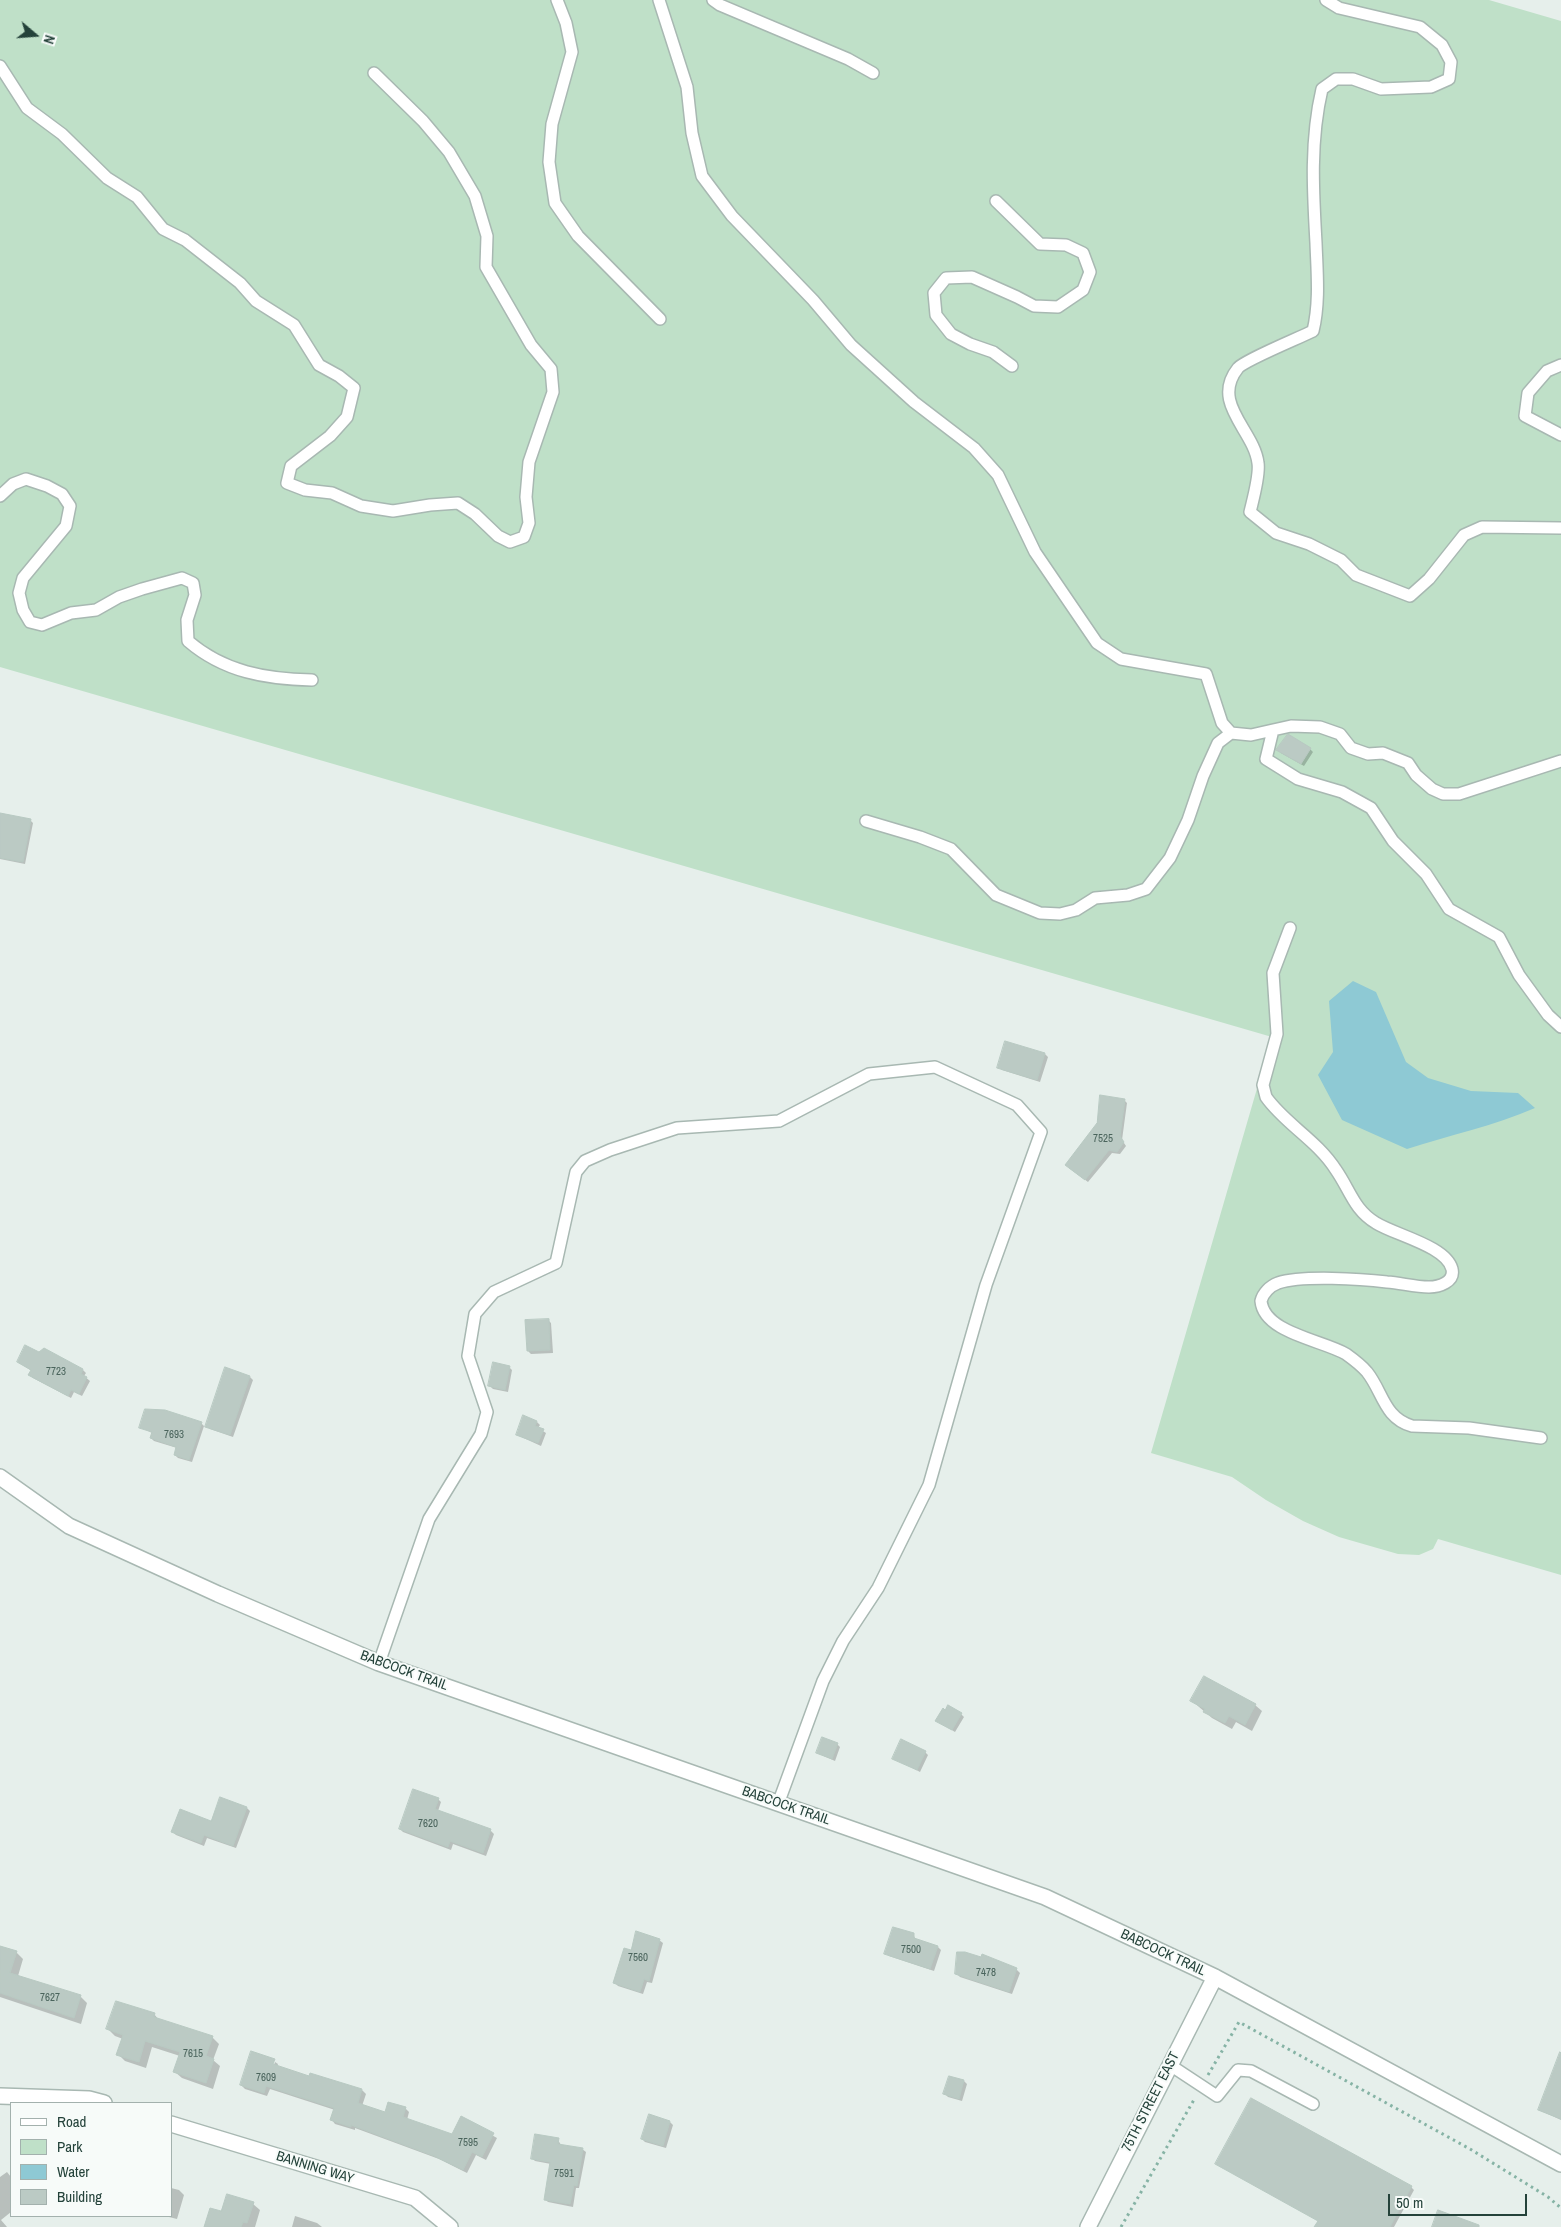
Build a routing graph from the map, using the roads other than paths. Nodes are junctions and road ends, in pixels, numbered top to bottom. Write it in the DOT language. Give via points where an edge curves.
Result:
graph roads {
  1 [pos="558,0"];
  2 [pos="659,0"];
  3 [pos="713,0"];
  4 [pos="1326,0"];
  5 [pos="0,66"];
  6 [pos="374,73"];
  7 [pos="873,73"];
  8 [pos="996,201"];
  9 [pos="660,319"];
  10 [pos="1561,365"];
  11 [pos="1012,366"];
  12 [pos="1561,435"];
  13 [pos="0,496"];
  14 [pos="1561,528"];
  15 [pos="312,680"];
  16 [pos="1273,730"];
  17 [pos="1231,733"];
  18 [pos="1561,761"];
  19 [pos="866,821"];
  20 [pos="1290,928"];
  21 [pos="1561,1027"];
  22 [pos="1541,1438"];
  23 [pos="0,1477"];
  24 [pos="378,1663"];
  25 [pos="778,1804"];
  26 [pos="1215,1977"];
  27 [pos="1170,2065"];
  28 [pos="0,2096"];
  29 [pos="100,2102"];
  30 [pos="1313,2104"];
  31 [pos="172,2124"];
  32 [pos="1561,2164"];
  33 [pos="450,2227"];
  34 [pos="1088,2227"];
  1 -- 9 [label="lane" via="572,52 552,124 549,162 555,203 578,236"];
  2 -- 17 [label="lane" via="687,87 692,133 702,176 732,216 813,300 851,345 914,402 974,448 998,475 1035,552 1096,642 1121,659 1206,674 1222,723"];
  3 -- 7 [label="lane"];
  4 -- 14 [label="lane" via="1340,8 1420,27 1442,45 1451,62 1449,79 1431,87 1381,89 1353,79 1336,79 1322,90 1313,150 1318,289 1313,331 1238,367 1229,385 1231,408 1251,440 1259,464 1250,512 1276,533 1309,544 1341,560 1356,575 1410,596 1429,579 1464,534 1482,527"];
  5 -- 6 [label="lane" via="27,108 62,134 107,178 137,197 163,229 185,240 240,283 256,301 294,325 319,365 354,388 347,417 330,436 291,466 287,483 305,490 332,493 362,506 393,511 458,503 510,542 524,537 530,523 526,497 529,462 553,392 551,369 531,345 486,267 487,236 475,196 449,152 423,120"];
  8 -- 11 [label="lane" via="1040,244 1066,246 1083,253 1090,272 1083,290 1058,307 1034,306 972,277 946,278 934,293 936,314 951,334 994,352"];
  10 -- 12 [label="lane" via="1547,371 1528,393 1524,416"];
  13 -- 15 [label="lane" via="13,484 26,479 62,494 70,506 66,526 23,578 19,593 30,622 42,625 71,612 96,610 142,588 182,578 193,583 196,594 187,620 188,641 201,652 238,671 264,677"];
  16 -- 17 [label="lane" via="1251,735"];
  16 -- 18 [label="lane" via="1291,726 1320,727 1340,734 1351,748 1368,754 1383,753 1408,763 1416,775 1442,794 1459,794"];
  16 -- 21 [label="lane" via="1266,759 1298,779 1342,792 1371,808 1393,841 1426,874 1449,909 1499,937 1519,976"];
  17 -- 19 [label="lane" via="1218,743 1170,858 1146,889 1128,895 1094,898 1076,910 1060,914 1040,913 996,895 951,849"];
  20 -- 22 [label="lane" via="1273,973 1277,1034 1262,1085 1266,1097 1321,1149 1360,1212 1383,1227 1437,1252 1448,1261 1452,1276 1445,1283 1429,1287 1354,1279 1285,1281 1266,1291 1261,1301 1264,1310 1278,1326 1334,1348 1360,1364 1389,1411 1403,1423"];
  23 -- 24 [label="street, BABCOCK TRAIL" via="69,1526"];
  24 -- 25 [label="street, BABCOCK TRAIL"];
  24 -- 25 [label="lane" via="429,1519 481,1434 487,1412 468,1356 475,1314 494,1292 556,1263 576,1172 585,1161 677,1128 780,1121 869,1074 935,1067 1017,1105 1041,1132 986,1285 929,1485 878,1588 843,1641 823,1681"];
  25 -- 26 [label="street, BABCOCK TRAIL" via="1045,1897"];
  26 -- 27 [label="street, 75TH STREET EAST"];
  26 -- 32 [label="street, BABCOCK TRAIL"];
  27 -- 30 [label="lane" via="1217,2096 1238,2070 1251,2071"];
  27 -- 34 [label="street, 75TH STREET EAST"];
  28 -- 29 [label="street"];
  31 -- 33 [label="street, BANNING WAY" via="415,2198"];
}
